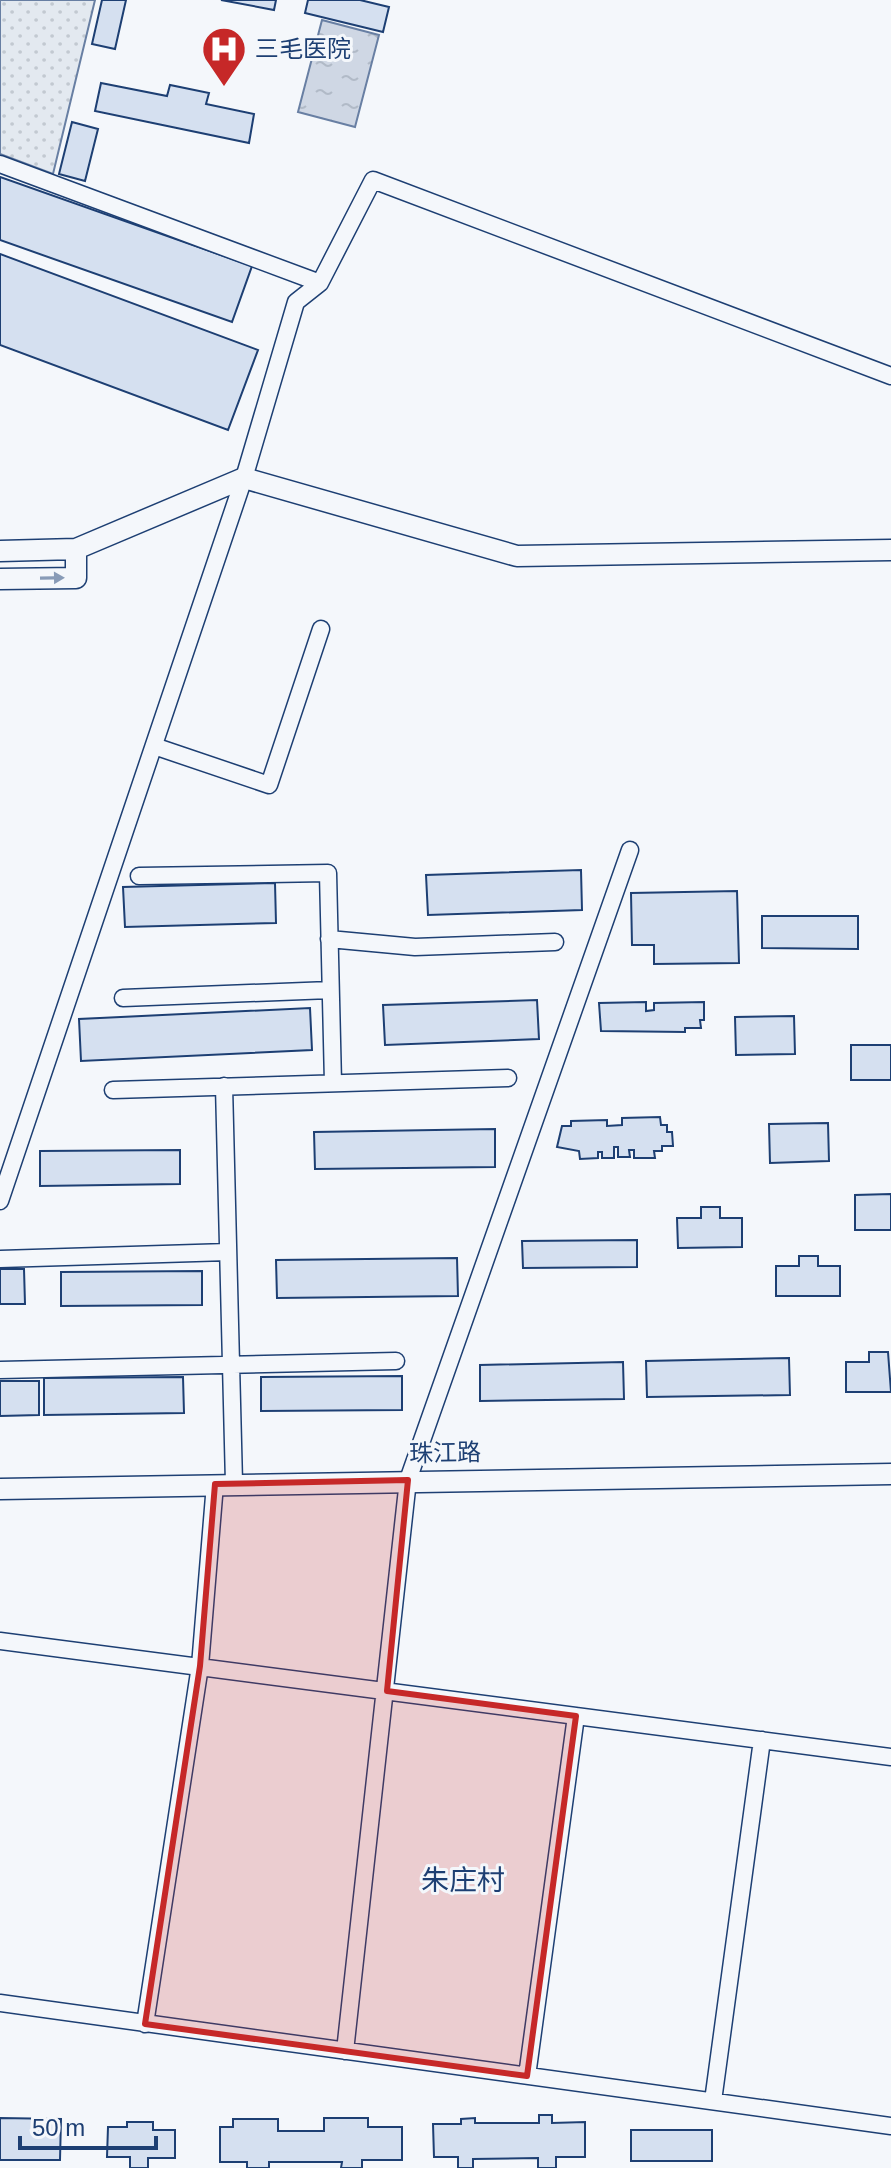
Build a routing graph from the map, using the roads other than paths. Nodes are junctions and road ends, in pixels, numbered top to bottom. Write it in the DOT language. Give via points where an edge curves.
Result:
graph roads {
  1 [pos="0,164"];
  2 [pos="320,283"];
  3 [pos="891,376"];
  4 [pos="244,478"];
  5 [pos="76,549"];
  6 [pos="891,550"];
  7 [pos="0,551"];
  8 [pos="0,579"];
  9 [pos="321,629"];
  10 [pos="154,746"];
  11 [pos="630,850"];
  12 [pos="139,876"];
  13 [pos="329,939"];
  14 [pos="555,942"];
  15 [pos="330,990"];
  16 [pos="123,998"];
  17 [pos="508,1078"];
  18 [pos="333,1083"];
  19 [pos="224,1086"];
  20 [pos="113,1090"];
  21 [pos="0,1201"];
  22 [pos="228,1252"];
  23 [pos="0,1259"];
  24 [pos="396,1361"];
  25 [pos="232,1364"];
  26 [pos="0,1370"];
  27 [pos="891,1474"];
  28 [pos="408,1480"];
  29 [pos="224,1484"];
  30 [pos="0,1489"];
  31 [pos="0,1641"];
  32 [pos="200,1666"];
  33 [pos="387,1691"];
  34 [pos="576,1716"];
  35 [pos="762,1740"];
  36 [pos="891,1757"];
  37 [pos="0,2003"];
  38 [pos="145,2024"];
  39 [pos="345,2051"];
  40 [pos="527,2076"];
  41 [pos="713,2101"];
  42 [pos="891,2126"];
  1 -- 2 [label="street"];
  2 -- 3 [label="street" via="373,180"];
  2 -- 4 [label="street" via="296,302"];
  4 -- 5 [label="street"];
  4 -- 6 [label="street" via="517,556"];
  4 -- 10 [label="street"];
  5 -- 7 [label="street"];
  8 -- 5 [label="street, one-way" via="76,578"];
  9 -- 10 [label="street" via="269,785"];
  10 -- 21 [label="street"];
  11 -- 28 [label="street"];
  12 -- 13 [label="street" via="328,873"];
  13 -- 14 [label="street" via="415,947"];
  13 -- 15 [label="street"];
  15 -- 16 [label="street"];
  15 -- 18 [label="street"];
  17 -- 18 [label="street"];
  18 -- 19 [label="street"];
  19 -- 20 [label="street"];
  19 -- 22 [label="street"];
  22 -- 23 [label="street"];
  22 -- 25 [label="street"];
  24 -- 25 [label="street"];
  25 -- 26 [label="street"];
  25 -- 29 [label="street"];
  27 -- 28 [label="street, 珠江路"];
  28 -- 29 [label="street, 珠江路"];
  28 -- 33 [label="street"];
  29 -- 30 [label="street, 珠江路"];
  29 -- 32 [label="street"];
  31 -- 32 [label="street"];
  32 -- 33 [label="street"];
  32 -- 38 [label="street"];
  33 -- 34 [label="street"];
  33 -- 39 [label="street"];
  34 -- 35 [label="street"];
  34 -- 40 [label="street"];
  35 -- 36 [label="street"];
  35 -- 41 [label="street"];
  37 -- 38 [label="street"];
  38 -- 39 [label="street"];
  39 -- 40 [label="street"];
  40 -- 41 [label="street"];
  41 -- 42 [label="street"];
}
